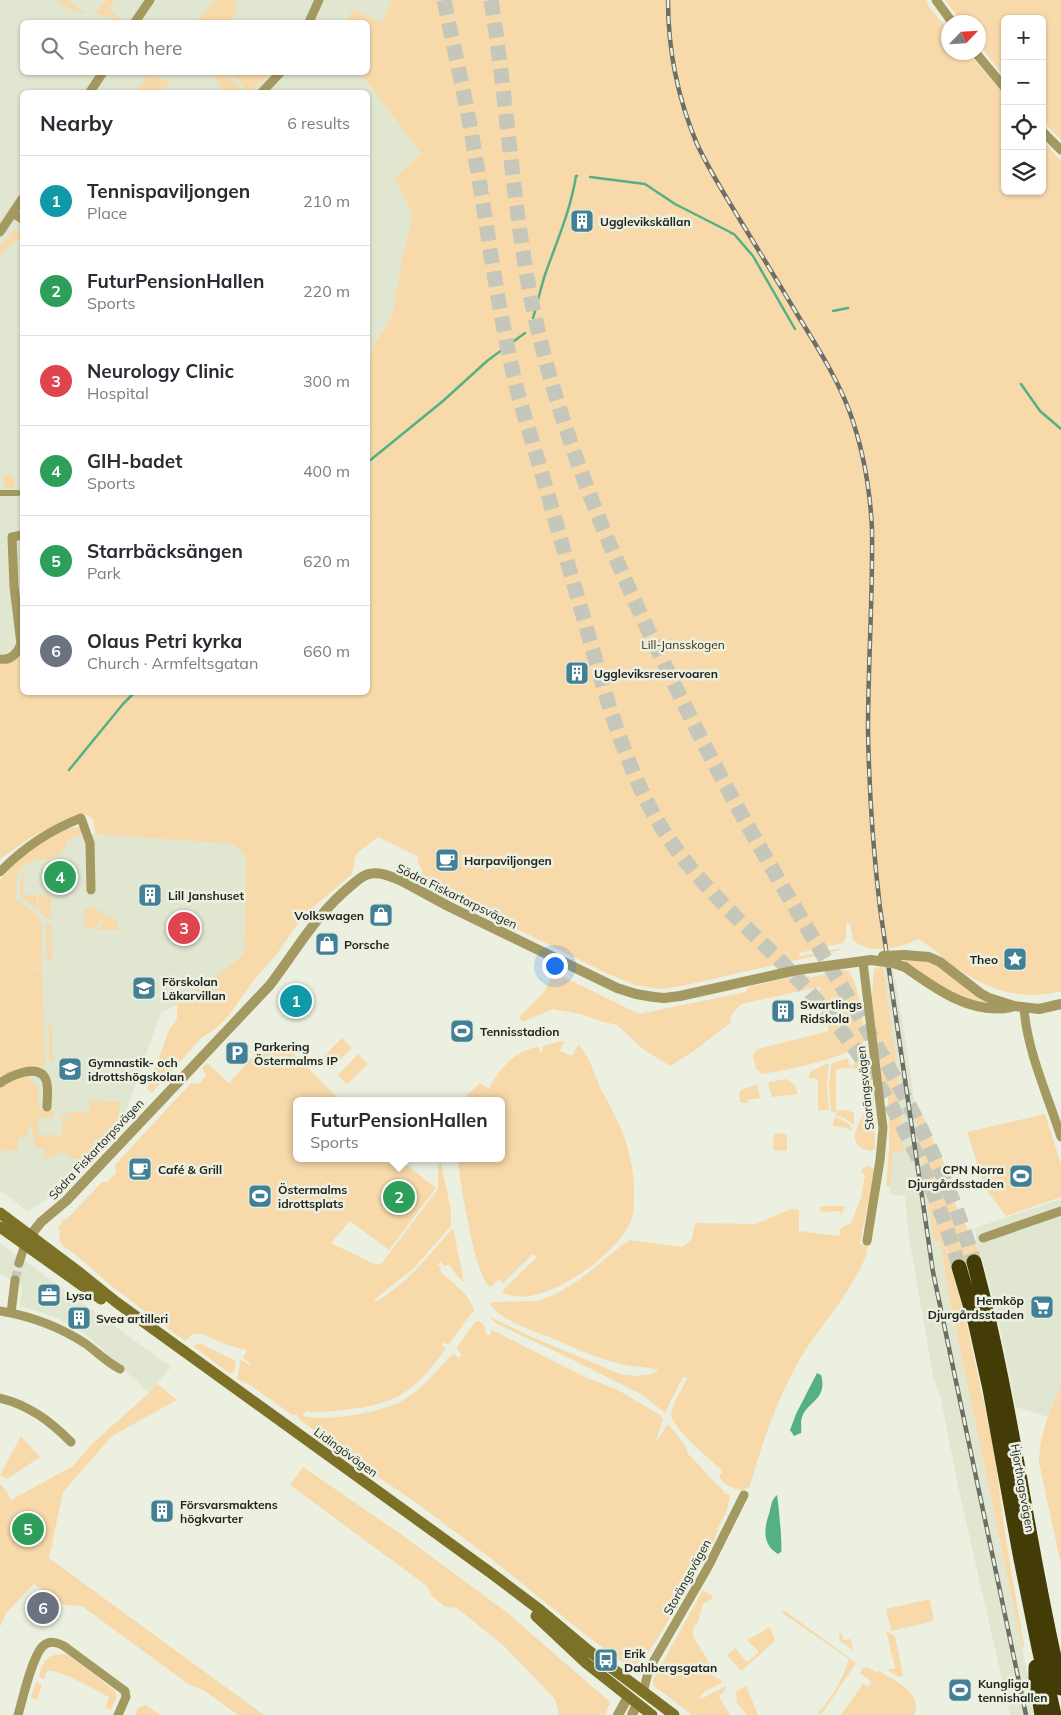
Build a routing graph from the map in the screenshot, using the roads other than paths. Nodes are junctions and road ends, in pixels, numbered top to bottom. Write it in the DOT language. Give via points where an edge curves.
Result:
graph roads {
  1 [pos="150,0"];
  2 [pos="319,0"];
  3 [pos="936,0"];
  4 [pos="947,15"];
  5 [pos="136,20"];
  6 [pos="310,20"];
  7 [pos="982,60"];
  8 [pos="101,75"];
  9 [pos="278,75"];
  10 [pos="1001,83"];
  11 [pos="91,90"];
  12 [pos="264,90"];
  13 [pos="1046,135"];
  14 [pos="1061,150"];
  15 [pos="20,202"];
  16 [pos="14,213"];
  17 [pos="20,218"];
  18 [pos="0,232"];
  19 [pos="18,492"];
  20 [pos="0,493"];
  21 [pos="20,535"];
  22 [pos="20,582"];
  23 [pos="14,587"];
  24 [pos="20,636"];
  25 [pos="20,646"];
  26 [pos="0,659"];
  27 [pos="0,872"];
  28 [pos="91,890"];
  29 [pos="867,961"];
  30 [pos="1061,1004"];
  31 [pos="1019,1007"];
  32 [pos="0,1082"];
  33 [pos="1061,1101"];
  34 [pos="1051,1104"];
  35 [pos="47,1107"];
  36 [pos="1061,1136"];
  37 [pos="1061,1211"];
  38 [pos="0,1213"];
  39 [pos="0,1227"];
  40 [pos="983,1238"];
  41 [pos="28,1240"];
  42 [pos="867,1241"];
  43 [pos="974,1262"];
  44 [pos="19,1263"];
  45 [pos="960,1267"];
  46 [pos="16,1280"];
  47 [pos="0,1311"];
  48 [pos="11,1313"];
  49 [pos="120,1369"];
  50 [pos="0,1398"];
  51 [pos="71,1442"];
  52 [pos="744,1495"];
  53 [pos="1045,1648"];
  54 [pos="1061,1671"];
  55 [pos="1061,1688"];
  56 [pos="638,1689"];
  57 [pos="633,1700"];
  58 [pos="18,1715"];
  59 [pos="118,1715"];
  60 [pos="618,1715"];
  61 [pos="632,1715"];
  62 [pos="652,1715"];
  63 [pos="674,1715"];
  64 [pos="1042,1715"];
  65 [pos="1054,1715"];
  1 -- 5 [label="street"];
  2 -- 6 [label="street"];
  3 -- 4 [label="street"];
  7 -- 10 [label="street"];
  8 -- 11 [label="street"];
  9 -- 12 [label="street"];
  13 -- 14 [label="street"];
  15 -- 16 [label="street"];
  16 -- 17 [label="street"];
  16 -- 18 [label="street"];
  19 -- 20 [label="street"];
  21 -- 23 [label="street" via="12,537"];
  22 -- 23 [label="street"];
  23 -- 24 [label="street"];
  25 -- 26 [label="street" via="14,656"];
  27 -- 28 [label="street" via="30,845 82,818 90,843"];
  29 -- 31 [label="street, bridge" via="905,967 948,996 963,1002 988,1008"];
  29 -- 31 [label="street, bridge" via="904,955 929,957 980,994"];
  29 -- 41 [label="street, Södra Fiskartorpsvägen" via="797,970 680,996 664,998 636,994 617,988 402,881 386,875 367,874 326,908 270,984 76,1190 35,1228"];
  29 -- 42 [label="street, Storängsvägen" via="883,1128"];
  30 -- 31 [label="street" via="1039,1009"];
  31 -- 34 [label="street"];
  32 -- 35 [label="street" via="24,1072 35,1071 43,1075 47,1080"];
  33 -- 34 [label="street"];
  34 -- 36 [label="street"];
  37 -- 40 [label="street"];
  38 -- 41 [label="main road, Lidingövägen"];
  39 -- 41 [label="main road, Lidingövägen"];
  41 -- 44 [label="street"];
  41 -- 56 [label="main road, Lidingövägen" via="491,1573"];
  41 -- 57 [label="main road, Lidingövägen" via="518,1601 586,1664"];
  43 -- 53 [label="highway, Hjorthagsvägen" via="1004,1387"];
  45 -- 53 [label="highway, Hjorthagsvägen" via="990,1389 1020,1554"];
  46 -- 48 [label="street"];
  47 -- 48 [label="street"];
  48 -- 49 [label="street" via="64,1332"];
  50 -- 51 [label="street" via="33,1410"];
  52 -- 56 [label="street, Storängsvägen" via="708,1567"];
  53 -- 54 [label="highway"];
  53 -- 55 [label="highway, Hjorthagsvägen"];
  53 -- 64 [label="highway" via="1036,1678"];
  53 -- 65 [label="highway, Hjorthagsvägen"];
  56 -- 57 [label="main road"];
  56 -- 63 [label="main road, Lidingövägen"];
  57 -- 60 [label="street"];
  57 -- 61 [label="street"];
  57 -- 62 [label="main road, Lidingövägen"];
  58 -- 59 [label="street" via="38,1654 42,1647 52,1642 64,1646 125,1691 126,1697"];
}
